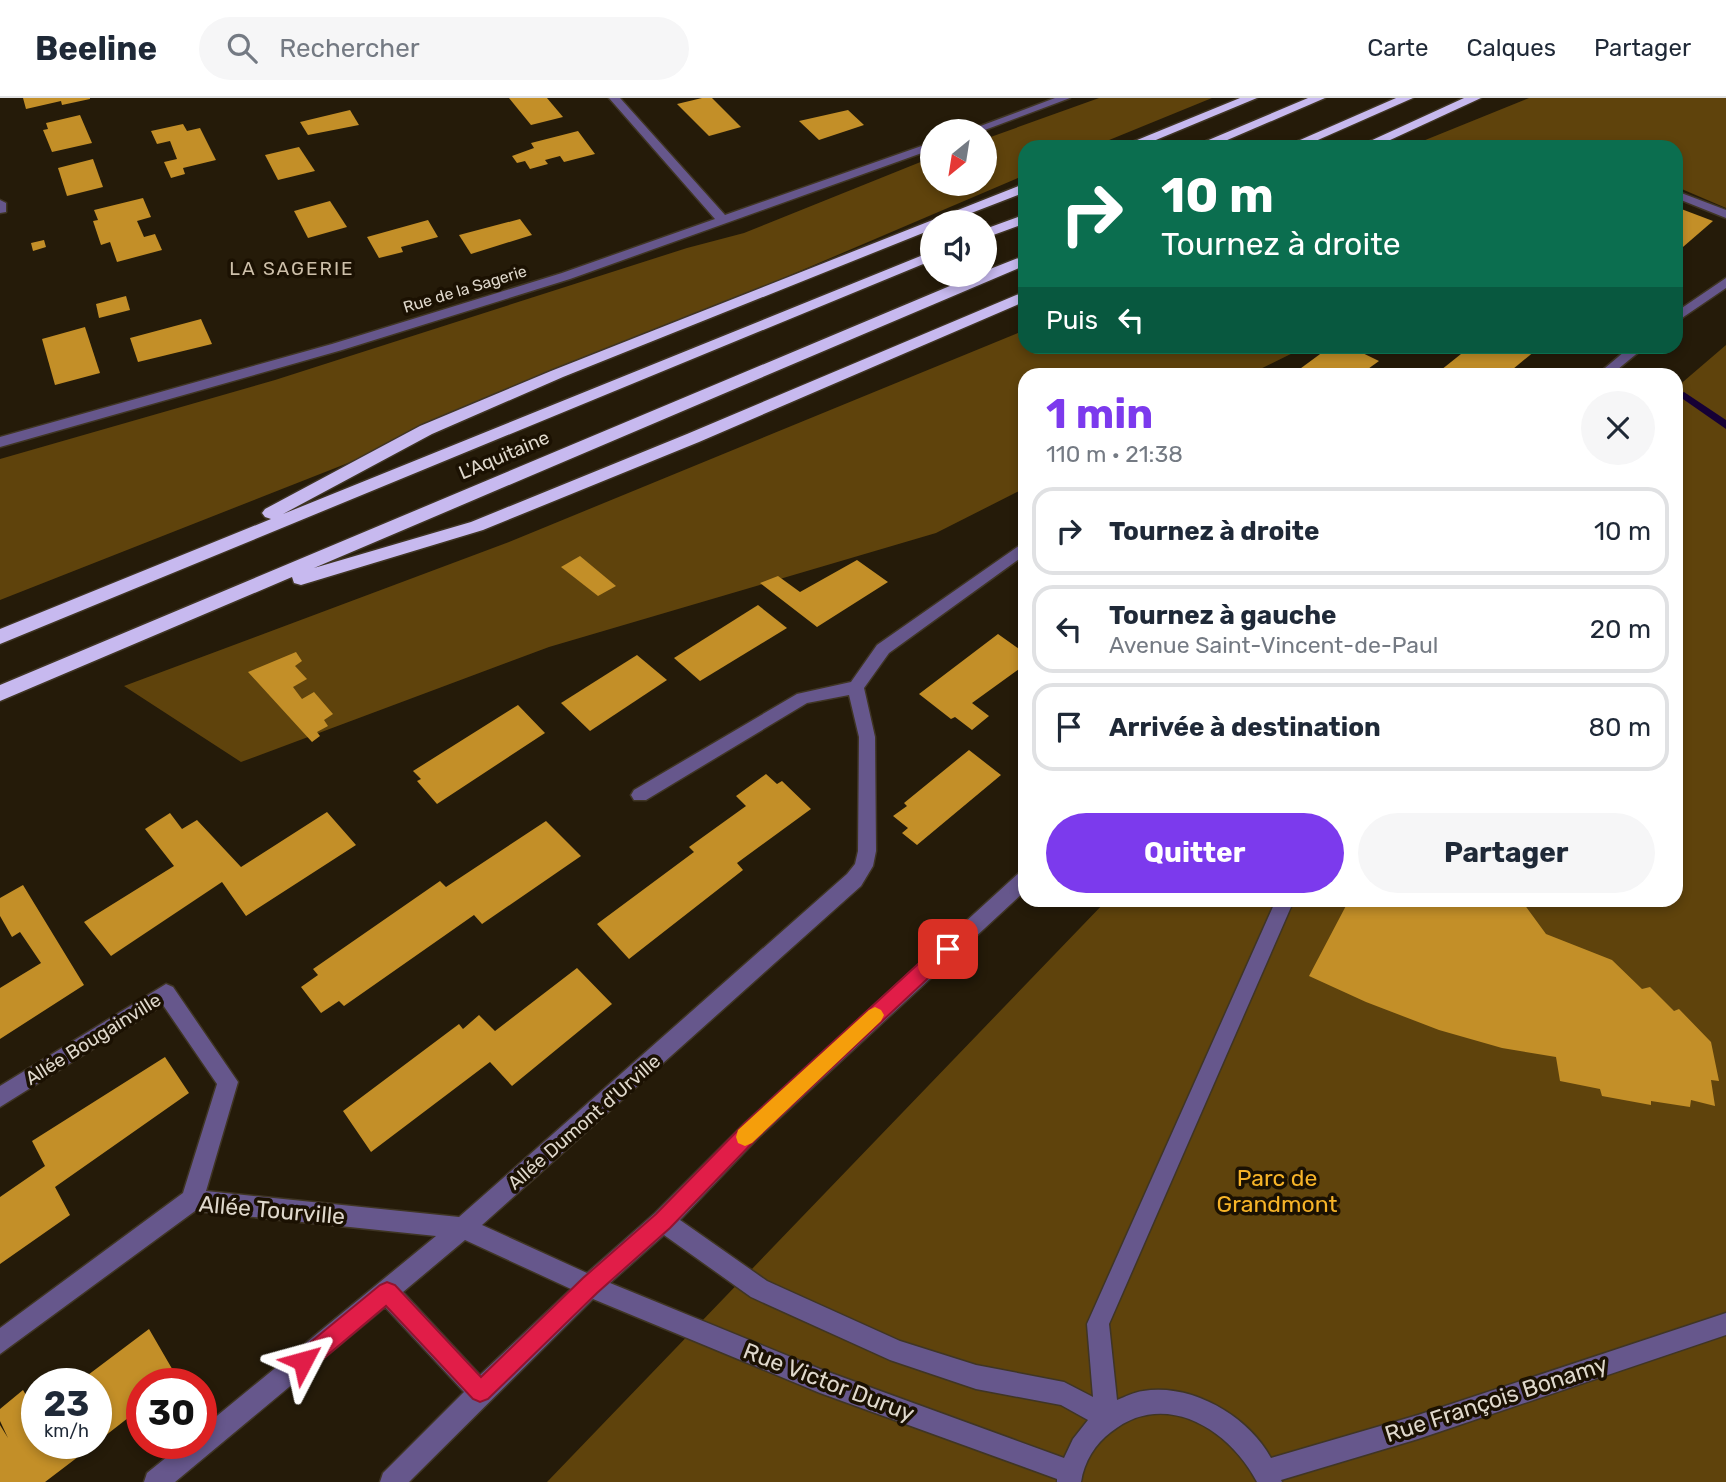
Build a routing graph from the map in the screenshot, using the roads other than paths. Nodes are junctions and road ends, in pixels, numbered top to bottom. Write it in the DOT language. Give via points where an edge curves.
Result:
graph roads {
  1 [pos="614,98"];
  2 [pos="1065,98"];
  3 [pos="1251,98"];
  4 [pos="1319,98"];
  5 [pos="1407,98"];
  6 [pos="1474,99"];
  7 [pos="998,122"];
  8 [pos="1145,140"];
  9 [pos="1216,140"];
  10 [pos="1308,140"];
  11 [pos="1380,140"];
  12 [pos="920,150"];
  13 [pos="1018,190"];
  14 [pos="1683,196"];
  15 [pos="967,210"];
  16 [pos="1726,214"];
  17 [pos="723,220"];
  18 [pos="1018,221"];
  19 [pos="920,229"];
  20 [pos="997,229"];
  21 [pos="920,260"];
  22 [pos="1018,262"];
  23 [pos="1726,282"];
  24 [pos="1018,298"];
  25 [pos="1683,313"];
  26 [pos="1630,354"];
  27 [pos="1612,368"];
  28 [pos="0,442"];
  29 [pos="1018,552"];
  30 [pos="170,567"];
  31 [pos="202,607"];
  32 [pos="0,636"];
  33 [pos="856,687"];
  34 [pos="0,693"];
  35 [pos="640,795"];
  36 [pos="1018,884"];
  37 [pos="1282,907"];
  38 [pos="0,1097"];
  39 [pos="192,1200"];
  40 [pos="663,1221"];
  41 [pos="463,1228"];
  42 [pos="590,1286"];
  43 [pos="387,1292"];
  44 [pos="1726,1324"];
  45 [pos="0,1342"];
  46 [pos="480,1392"];
  47 [pos="1107,1417"];
  48 [pos="1070,1477"];
  49 [pos="1268,1477"];
  50 [pos="156,1482"];
  51 [pos="392,1482"];
  1 -- 17 [label="street"];
  2 -- 7 [label="street"];
  3 -- 8 [label="highway"];
  4 -- 9 [label="highway"];
  5 -- 10 [label="highway"];
  6 -- 11 [label="highway"];
  12 -- 17 [label="street, Rue de la Sagerie"];
  13 -- 15 [label="highway"];
  14 -- 16 [label="street"];
  17 -- 28 [label="street, Rue de la Sagerie" via="493,299"];
  18 -- 20 [label="highway"];
  19 -- 30 [label="highway" via="426,430"];
  21 -- 30 [label="highway, L'Aquitaine"];
  22 -- 31 [label="highway, L'Aquitaine"];
  23 -- 25 [label="street"];
  24 -- 31 [label="highway" via="477,526"];
  26 -- 27 [label="street"];
  29 -- 33 [label="street" via="883,649"];
  30 -- 32 [label="highway, L'Aquitaine"];
  31 -- 34 [label="highway, L'Aquitaine"];
  33 -- 35 [label="street" via="803,698"];
  33 -- 41 [label="street, Allée Dumont d'Urville" via="867,737 867,851 854,880"];
  36 -- 40 [label="street" via="762,1121"];
  37 -- 47 [label="street" via="1098,1324"];
  38 -- 39 [label="street, Allée Bougainville" via="166,993 228,1082"];
  39 -- 41 [label="street, Allée Tourville"];
  39 -- 45 [label="street, Allée Tourville"];
  40 -- 42 [label="street"];
  40 -- 47 [label="street" via="759,1289 898,1352 975,1377 1064,1394"];
  41 -- 42 [label="street, Allée Tourville"];
  41 -- 43 [label="street, Allée Dumont d'Urville"];
  42 -- 46 [label="street"];
  42 -- 48 [label="street, Rue Victor Duruy"];
  43 -- 46 [label="street"];
  43 -- 50 [label="street, Allée Dumont d'Urville"];
  44 -- 49 [label="street, Rue François Bonamy"];
  46 -- 51 [label="street"];
  47 -- 48 [label="street" via="1085,1441"];
  47 -- 49 [label="street" via="1132,1404 1160,1400 1188,1405 1215,1417 1241,1437"];
}
